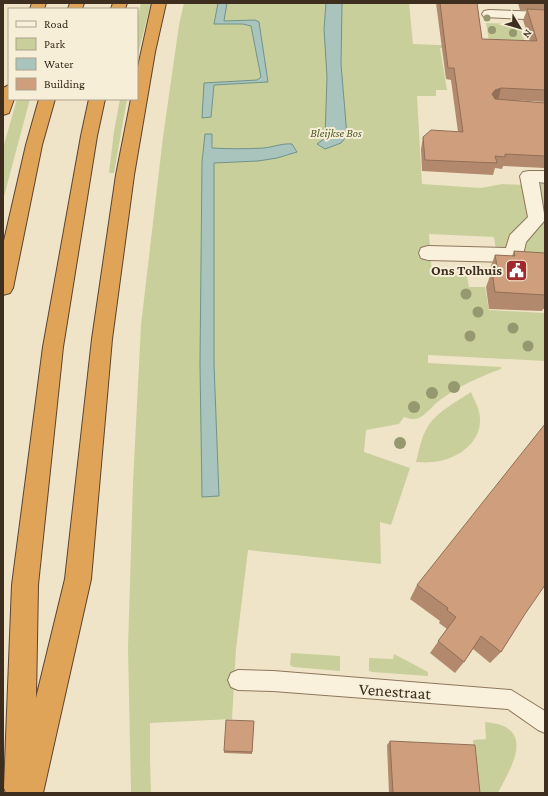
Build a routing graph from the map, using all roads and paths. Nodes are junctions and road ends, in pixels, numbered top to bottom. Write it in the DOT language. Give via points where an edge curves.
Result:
graph roads {
  1 [pos="159,3"];
  2 [pos="489,14"];
  3 [pos="545,16"];
  4 [pos="8,93"];
  5 [pos="47,100"];
  6 [pos="97,100"];
  7 [pos="3,110"];
  8 [pos="545,177"];
  9 [pos="428,253"];
  10 [pos="3,288"];
  11 [pos="238,680"];
  12 [pos="545,723"];
  13 [pos="19,793"];
  14 [pos="28,793"];
  1 -- 14 [label="highway" via="124,175 102,339 78,579"];
  2 -- 3 [label="street"];
  4 -- 7 [label="highway"];
  5 -- 10 [label="highway" via="27,175"];
  6 -- 13 [label="highway" via="53,347 25,585"];
  8 -- 9 [label="street" via="529,176 537,218 516,240 514,255"];
  11 -- 12 [label="lane, Venestraat" via="511,700"];
}
